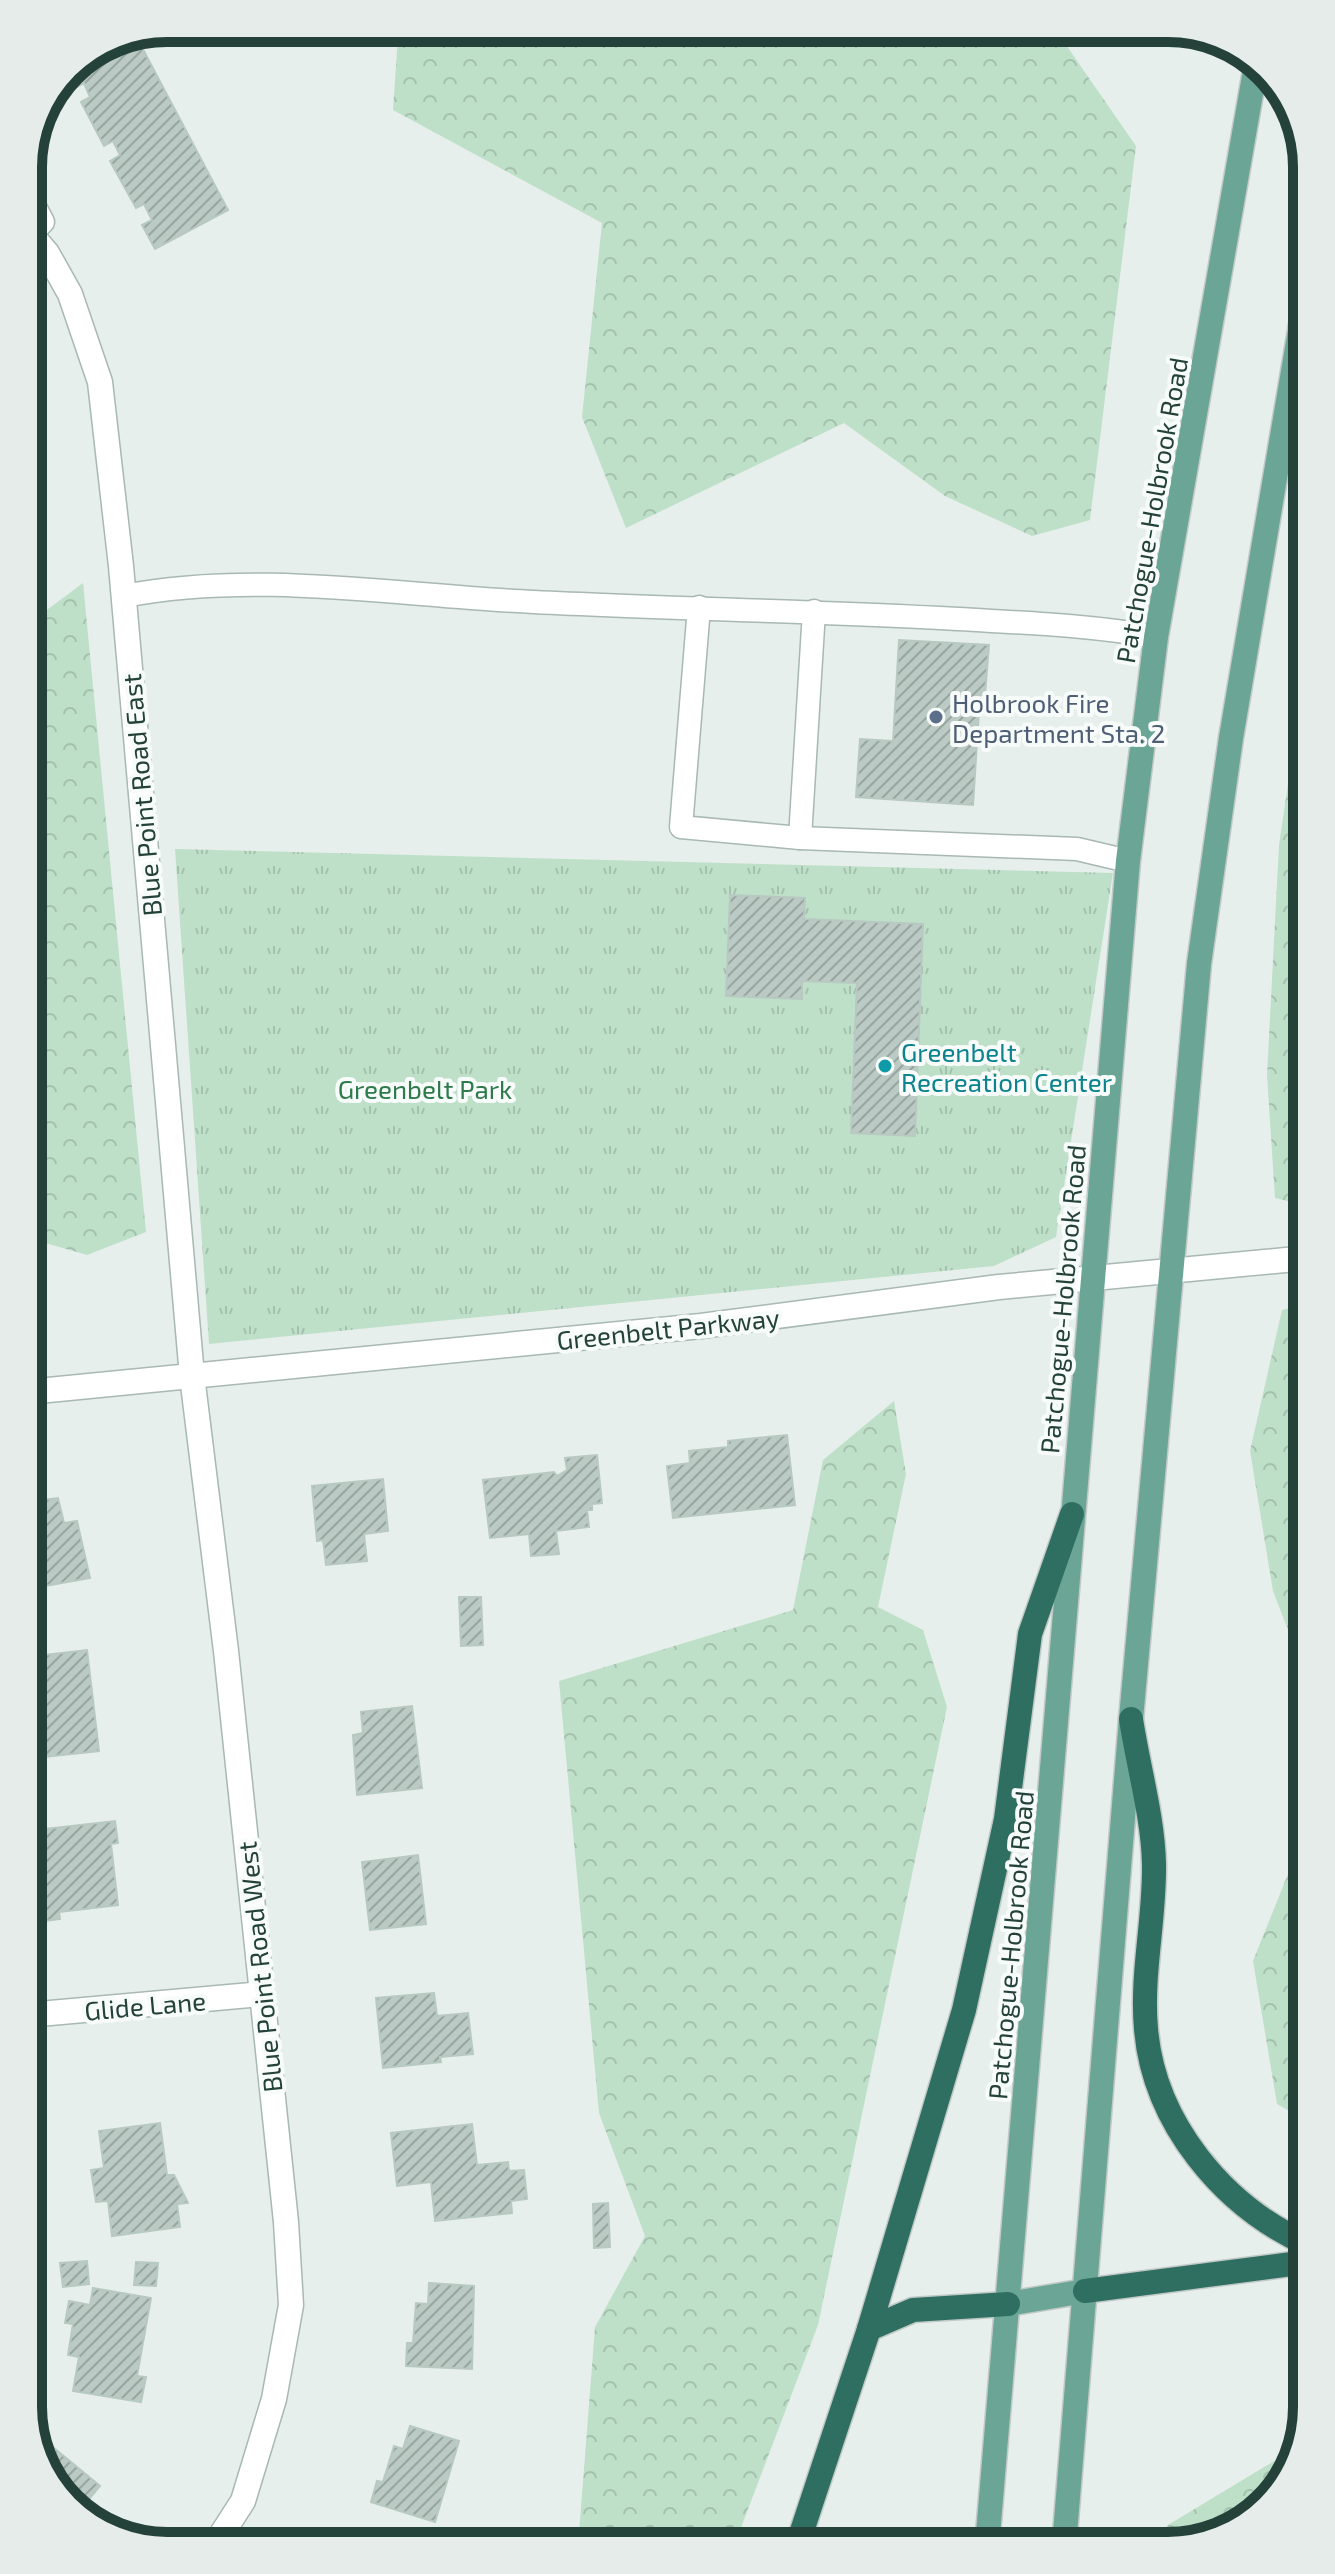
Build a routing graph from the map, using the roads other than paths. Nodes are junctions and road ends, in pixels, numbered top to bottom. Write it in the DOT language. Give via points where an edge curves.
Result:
graph roads {
  1 [pos="1254,77"];
  2 [pos="42,247"];
  3 [pos="1293,372"];
  4 [pos="124,596"];
  5 [pos="699,607"];
  6 [pos="814,611"];
  7 [pos="1156,637"];
  8 [pos="800,838"];
  9 [pos="1128,861"];
  10 [pos="1293,1259"];
  11 [pos="1171,1272"];
  12 [pos="1091,1279"];
  13 [pos="192,1376"];
  14 [pos="42,1391"];
  15 [pos="1072,1514"];
  16 [pos="1131,1719"];
  17 [pos="262,1994"];
  18 [pos="42,2014"];
  19 [pos="1293,2235"];
  20 [pos="1293,2264"];
  21 [pos="1085,2291"];
  22 [pos="1008,2304"];
  23 [pos="869,2329"];
  24 [pos="223,2532"];
  25 [pos="802,2532"];
  26 [pos="988,2532"];
  27 [pos="1065,2532"];
  1 -- 7 [label="main road, Patchogue-Holbrook Road"];
  2 -- 4 [label="street, Blue Point Road East" via="70,294 100,382"];
  3 -- 11 [label="main road" via="1199,964"];
  4 -- 5 [label="lane" via="175,586 248,585"];
  4 -- 13 [label="street, Blue Point Road East"];
  5 -- 6 [label="lane"];
  5 -- 8 [label="lane" via="681,827"];
  6 -- 7 [label="lane" via="1104,627"];
  6 -- 8 [label="lane"];
  7 -- 9 [label="main road, Patchogue-Holbrook Road"];
  8 -- 9 [label="lane" via="1077,849"];
  9 -- 12 [label="main road, Patchogue-Holbrook Road"];
  10 -- 11 [label="street, Greenbelt Parkway"];
  11 -- 12 [label="street, Greenbelt Parkway"];
  11 -- 16 [label="main road"];
  12 -- 13 [label="street, Greenbelt Parkway" via="701,1326"];
  12 -- 15 [label="main road, Patchogue-Holbrook Road"];
  13 -- 14 [label="street, Greenbelt Parkway"];
  13 -- 17 [label="street, Blue Point Road West"];
  15 -- 22 [label="main road, Patchogue-Holbrook Road"];
  15 -- 23 [label="highway" via="1030,1634 1006,1819 964,2010"];
  16 -- 19 [label="highway" via="1154,1864 1146,2029 1156,2078 1185,2140 1210,2171 1239,2202"];
  16 -- 21 [label="main road"];
  17 -- 18 [label="street, Glide Lane"];
  17 -- 24 [label="street, Blue Point Road West" via="291,2305 274,2399 243,2501"];
  20 -- 21 [label="highway"];
  21 -- 22 [label="main road"];
  21 -- 27 [label="main road"];
  22 -- 23 [label="highway" via="913,2310"];
  22 -- 26 [label="main road, Patchogue-Holbrook Road"];
  23 -- 25 [label="highway"];
}
